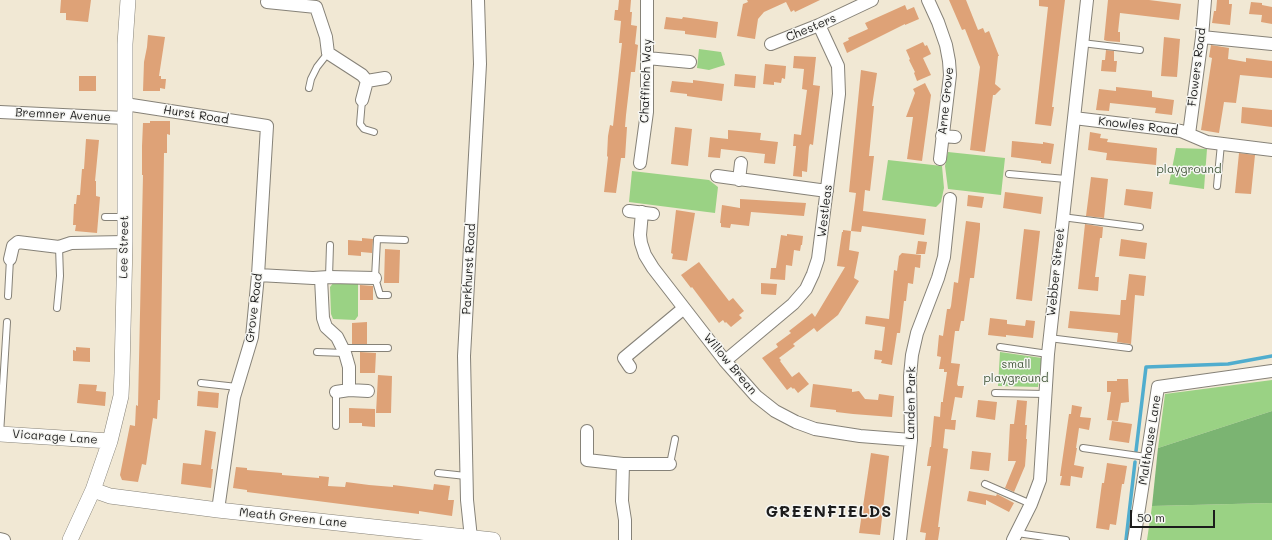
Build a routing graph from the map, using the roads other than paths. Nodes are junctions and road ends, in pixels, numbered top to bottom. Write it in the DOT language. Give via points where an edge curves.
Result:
graph roads {
  1 [pos="128,0"];
  2 [pos="478,0"];
  3 [pos="647,0"];
  4 [pos="928,0"];
  5 [pos="1087,0"];
  6 [pos="1202,0"];
  7 [pos="867,1"];
  8 [pos="267,2"];
  9 [pos="318,3"];
  10 [pos="819,25"];
  11 [pos="1202,37"];
  12 [pos="1082,43"];
  13 [pos="771,44"];
  14 [pos="1272,44"];
  15 [pos="1140,50"];
  16 [pos="328,53"];
  17 [pos="647,58"];
  18 [pos="690,62"];
  19 [pos="385,78"];
  20 [pos="367,81"];
  21 [pos="309,88"];
  22 [pos="362,100"];
  23 [pos="125,111"];
  24 [pos="0,112"];
  25 [pos="1074,118"];
  26 [pos="267,126"];
  27 [pos="374,132"];
  28 [pos="1189,134"];
  29 [pos="942,136"];
  30 [pos="954,137"];
  31 [pos="1222,144"];
  32 [pos="1272,150"];
  33 [pos="940,159"];
  34 [pos="640,162"];
  35 [pos="742,163"];
  36 [pos="1008,174"];
  37 [pos="717,176"];
  38 [pos="1066,179"];
  39 [pos="739,180"];
  40 [pos="1217,186"];
  41 [pos="827,192"];
  42 [pos="950,199"];
  43 [pos="629,211"];
  44 [pos="1062,216"];
  45 [pos="104,217"];
  46 [pos="125,217"];
  47 [pos="1140,227"];
  48 [pos="405,240"];
  49 [pos="124,242"];
  50 [pos="330,246"];
  51 [pos="59,247"];
  52 [pos="10,259"];
  53 [pos="258,275"];
  54 [pos="325,277"];
  55 [pos="375,278"];
  56 [pos="388,295"];
  57 [pos="8,296"];
  58 [pos="56,308"];
  59 [pos="684,308"];
  60 [pos="7,322"];
  61 [pos="1050,338"];
  62 [pos="388,348"];
  63 [pos="1000,348"];
  64 [pos="1129,348"];
  65 [pos="344,351"];
  66 [pos="317,352"];
  67 [pos="1048,354"];
  68 [pos="623,358"];
  69 [pos="724,361"];
  70 [pos="1272,371"];
  71 [pos="201,383"];
  72 [pos="237,387"];
  73 [pos="349,390"];
  74 [pos="368,391"];
  75 [pos="336,392"];
  76 [pos="995,393"];
  77 [pos="1046,394"];
  78 [pos="336,426"];
  79 [pos="587,430"];
  80 [pos="0,434"];
  81 [pos="674,439"];
  82 [pos="911,440"];
  83 [pos="110,441"];
  84 [pos="1083,448"];
  85 [pos="1146,457"];
  86 [pos="623,464"];
  87 [pos="670,464"];
  88 [pos="438,473"];
  89 [pos="466,476"];
  90 [pos="985,484"];
  91 [pos="93,490"];
  92 [pos="1031,504"];
  93 [pos="218,510"];
  94 [pos="1015,536"];
  95 [pos="449,538"];
  96 [pos="471,538"];
  97 [pos="0,539"];
  98 [pos="4,540"];
  99 [pos="70,540"];
  100 [pos="493,540"];
  101 [pos="625,540"];
  102 [pos="900,540"];
  103 [pos="1066,540"];
  104 [pos="1134,540"];
  1 -- 23 [label="street, Lee Street"];
  2 -- 89 [label="street, Parkhurst Road" via="480,64 464,356"];
  3 -- 17 [label="street, Chaffinch Way"];
  4 -- 29 [label="street, Arne Grove" via="950,61"];
  5 -- 12 [label="street, Webber Street"];
  6 -- 11 [label="street, Flowers Road"];
  7 -- 10 [label="street, Chesters"];
  8 -- 9 [label="street"];
  9 -- 16 [label="street"];
  10 -- 13 [label="street, Chesters" via="788,31"];
  10 -- 41 [label="street, Westleas" via="838,66 839,94"];
  11 -- 14 [label="street"];
  11 -- 28 [label="street, Flowers Road"];
  12 -- 15 [label="lane"];
  12 -- 25 [label="street, Webber Street"];
  16 -- 20 [label="street"];
  16 -- 21 [label="lane" via="320,61"];
  17 -- 18 [label="street"];
  17 -- 34 [label="street, Chaffinch Way" via="647,112"];
  19 -- 20 [label="street"];
  20 -- 22 [label="street"];
  22 -- 27 [label="lane" via="360,124 364,129"];
  23 -- 24 [label="street, Bremner Avenue"];
  23 -- 26 [label="street, Hurst Road"];
  23 -- 46 [label="street, Lee Street"];
  25 -- 28 [label="street, Knowles Road"];
  25 -- 38 [label="street, Webber Street"];
  26 -- 53 [label="street, Grove Road"];
  28 -- 31 [label="street, Knowles Road" via="1207,142"];
  29 -- 30 [label="street"];
  29 -- 33 [label="street, Arne Grove"];
  31 -- 32 [label="street, Knowles Road"];
  31 -- 40 [label="lane"];
  35 -- 39 [label="street"];
  36 -- 38 [label="lane"];
  37 -- 39 [label="street"];
  38 -- 44 [label="street, Webber Street"];
  39 -- 41 [label="street"];
  41 -- 69 [label="street, Westleas" via="818,259 806,290 793,304"];
  42 -- 82 [label="street, Landen Park" via="942,218 944,258 917,333 912,355"];
  43 -- 59 [label="street, Willow Brean" via="647,213 640,235 645,255"];
  44 -- 47 [label="lane"];
  44 -- 61 [label="street, Webber Street"];
  45 -- 46 [label="lane"];
  46 -- 49 [label="street, Lee Street"];
  48 -- 55 [label="lane" via="378,239"];
  49 -- 51 [label="street" via="71,243"];
  49 -- 83 [label="street, Lee Street" via="121,396"];
  50 -- 54 [label="lane"];
  51 -- 52 [label="street" via="18,242 12,246"];
  51 -- 58 [label="lane" via="60,276"];
  52 -- 57 [label="lane"];
  53 -- 54 [label="street"];
  53 -- 72 [label="street, Grove Road" via="252,337"];
  54 -- 55 [label="street"];
  54 -- 65 [label="street" via="323,318"];
  55 -- 56 [label="lane" via="380,295"];
  59 -- 68 [label="street"];
  59 -- 69 [label="street, Willow Brean"];
  60 -- 80 [label="lane"];
  61 -- 64 [label="lane"];
  61 -- 67 [label="street, Webber Street"];
  62 -- 65 [label="lane"];
  63 -- 67 [label="lane"];
  65 -- 66 [label="lane"];
  65 -- 73 [label="street" via="349,367"];
  67 -- 77 [label="street, Webber Street"];
  69 -- 82 [label="street, Willow Brean" via="756,396 775,411 796,422 839,434"];
  70 -- 85 [label="street, Malthouse Lane" via="1158,387"];
  71 -- 72 [label="lane"];
  72 -- 93 [label="street, Grove Road"];
  73 -- 74 [label="street"];
  73 -- 75 [label="street"];
  75 -- 78 [label="lane"];
  76 -- 77 [label="lane"];
  77 -- 92 [label="street, Webber Street" via="1040,480"];
  79 -- 86 [label="street" via="587,460"];
  80 -- 83 [label="street, Vicarage Lane"];
  81 -- 87 [label="lane"];
  82 -- 102 [label="street, Landen Park"];
  83 -- 91 [label="street, Lee Street"];
  84 -- 85 [label="lane"];
  85 -- 104 [label="street, Malthouse Lane"];
  86 -- 87 [label="street"];
  86 -- 101 [label="street"];
  88 -- 89 [label="lane"];
  89 -- 96 [label="street, Parkhurst Road"];
  90 -- 92 [label="lane"];
  91 -- 93 [label="street, Meath Green Lane" via="110,496"];
  91 -- 99 [label="street, Lee Street"];
  92 -- 94 [label="street, Webber Street"];
  93 -- 95 [label="street, Meath Green Lane"];
  94 -- 103 [label="lane"];
  95 -- 96 [label="street, Meath Green Lane"];
  96 -- 100 [label="street, Meath Green Lane"];
  97 -- 98 [label="street"];
}
